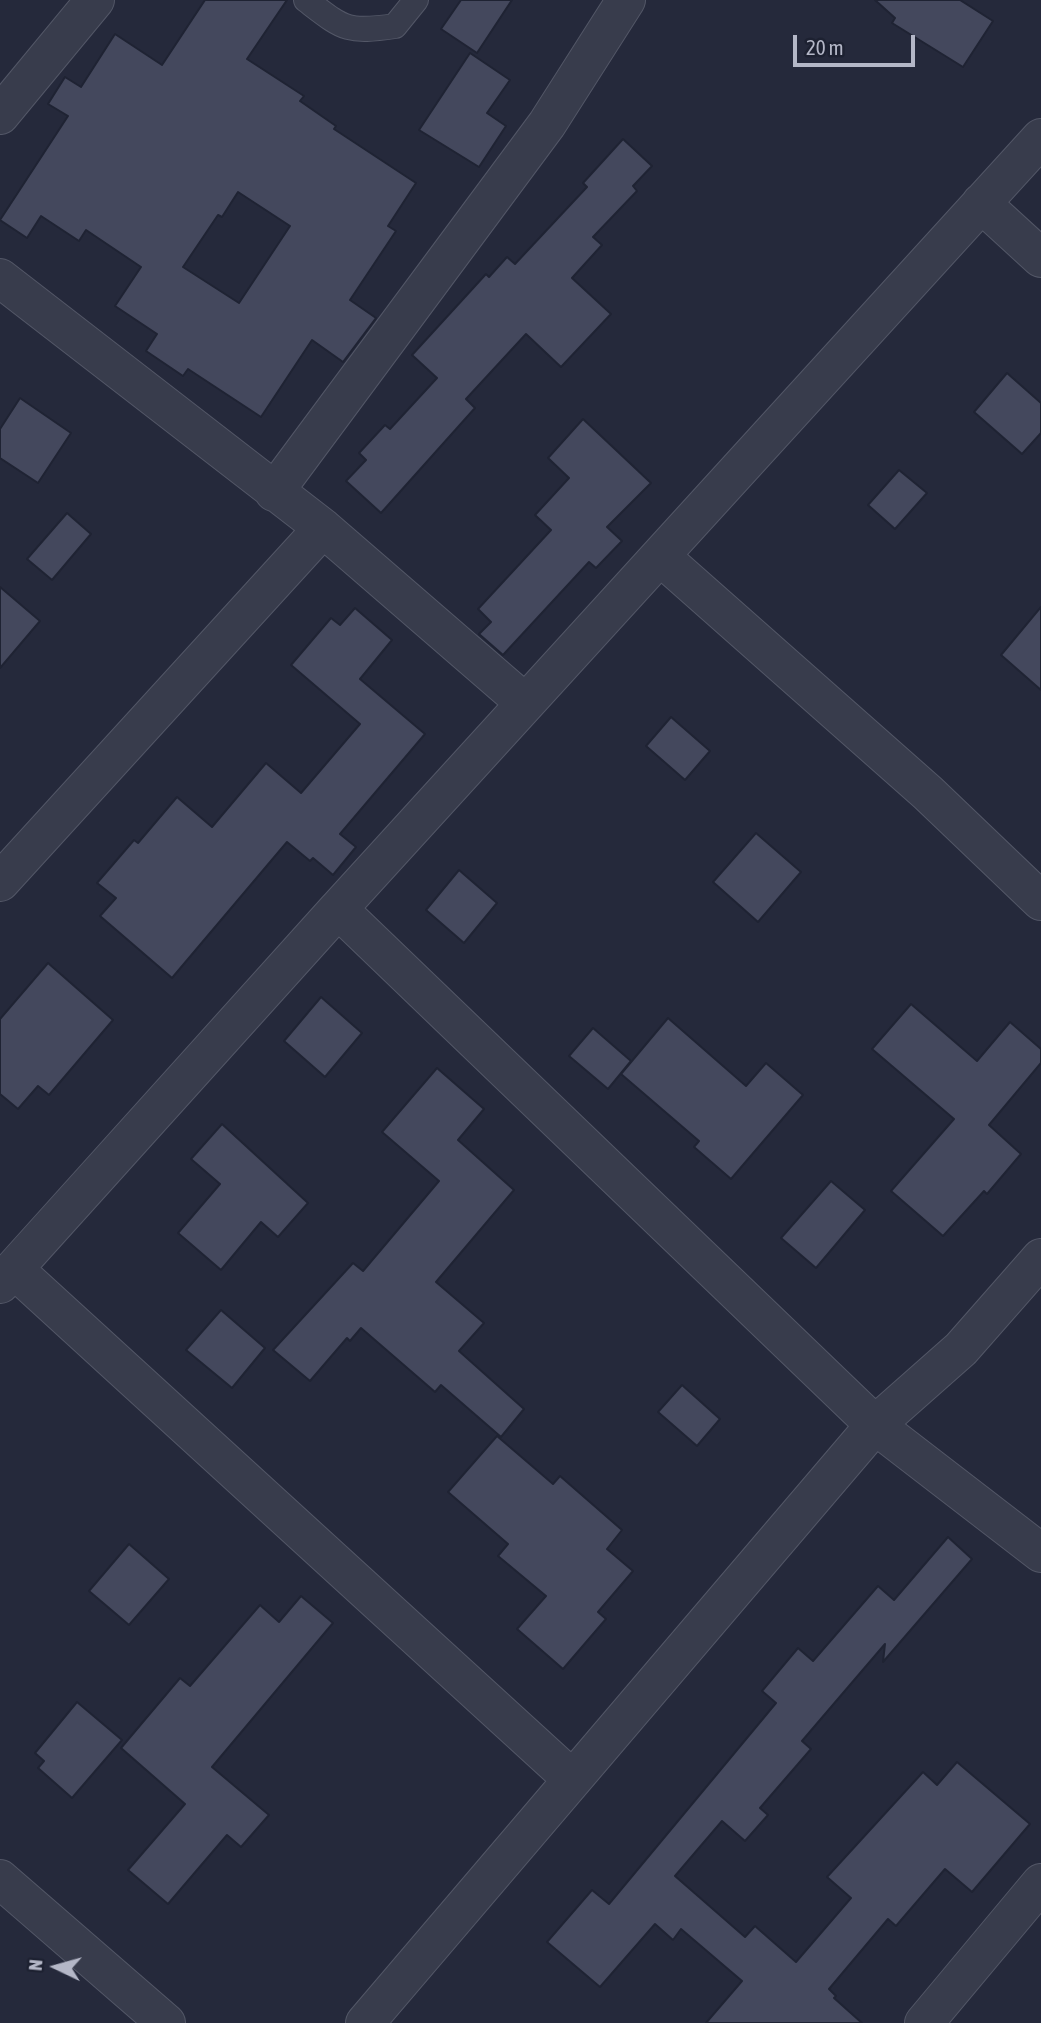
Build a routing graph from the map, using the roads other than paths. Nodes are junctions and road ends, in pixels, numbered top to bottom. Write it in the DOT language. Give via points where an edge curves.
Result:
graph roads {
  1 [pos="95,0"];
  2 [pos="306,0"];
  3 [pos="416,0"];
  4 [pos="626,0"];
  5 [pos="0,115"];
  6 [pos="1041,138"];
  7 [pos="981,203"];
  8 [pos="1041,258"];
  9 [pos="0,278"];
  10 [pos="274,492"];
  11 [pos="323,528"];
  12 [pos="660,556"];
  13 [pos="524,702"];
  14 [pos="0,882"];
  15 [pos="1041,901"];
  16 [pos="338,909"];
  17 [pos="1041,1258"];
  18 [pos="7,1277"];
  19 [pos="874,1425"];
  20 [pos="1041,1553"];
  21 [pos="572,1779"];
  22 [pos="0,1880"];
  23 [pos="1041,1883"];
  24 [pos="166,2023"];
  25 [pos="365,2023"];
  26 [pos="924,2023"];
  1 -- 5 [label="street"];
  2 -- 3 [label="lane" via="342,27 363,30 394,26"];
  4 -- 10 [label="street" via="547,124"];
  6 -- 7 [label="street"];
  7 -- 8 [label="street"];
  7 -- 12 [label="street"];
  9 -- 10 [label="street"];
  10 -- 11 [label="street"];
  11 -- 13 [label="street"];
  11 -- 14 [label="street"];
  12 -- 13 [label="street"];
  12 -- 15 [label="street" via="928,793"];
  13 -- 16 [label="street"];
  16 -- 18 [label="street"];
  16 -- 19 [label="street"];
  17 -- 19 [label="street" via="961,1349"];
  18 -- 21 [label="street"];
  19 -- 20 [label="street"];
  19 -- 21 [label="street"];
  21 -- 25 [label="street"];
  22 -- 24 [label="street"];
  23 -- 26 [label="street"];
}
